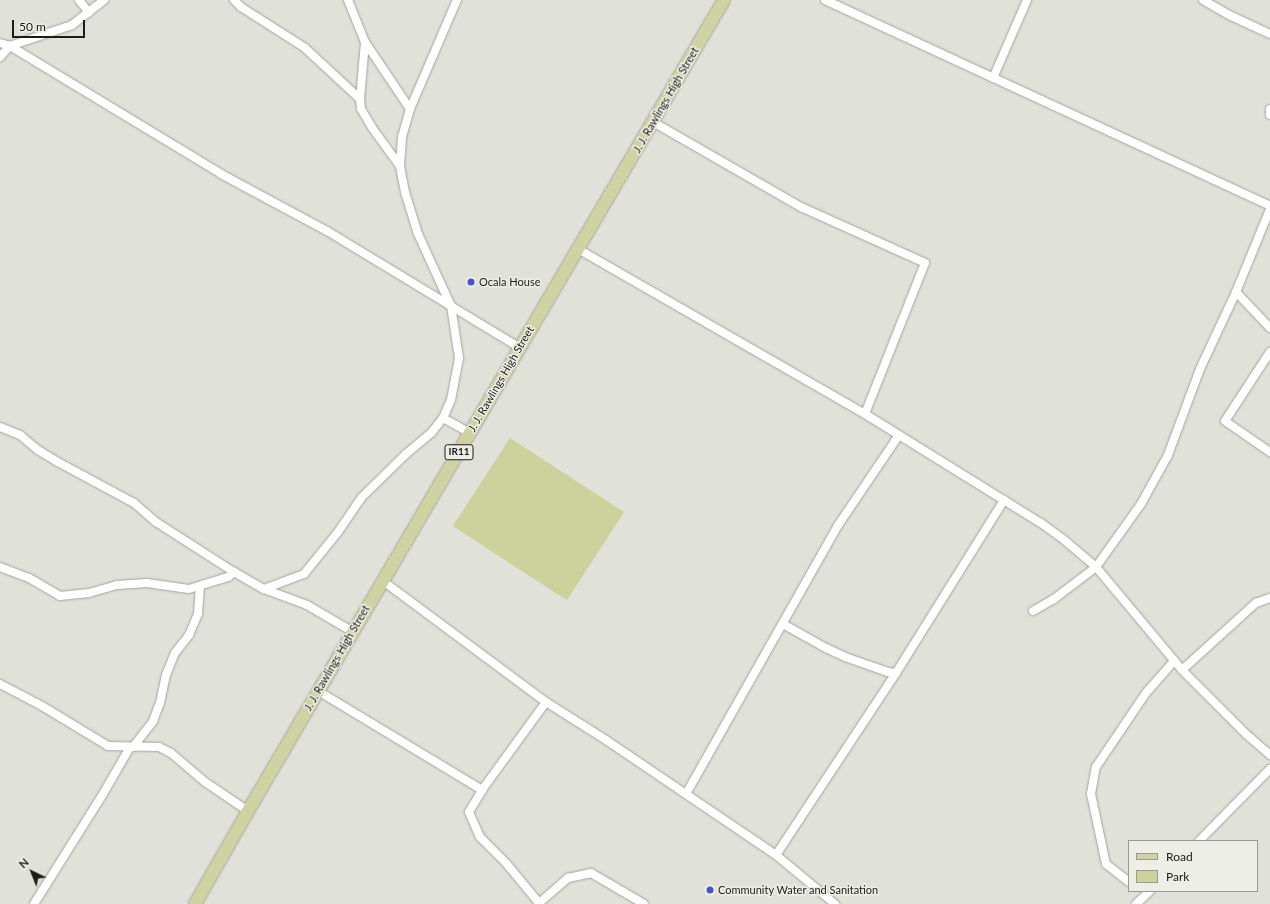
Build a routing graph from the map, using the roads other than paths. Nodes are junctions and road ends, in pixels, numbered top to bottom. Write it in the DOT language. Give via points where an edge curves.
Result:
graph roads {
  1 [pos="79,0"];
  2 [pos="104,0"];
  3 [pos="234,0"];
  4 [pos="348,0"];
  5 [pos="457,0"];
  6 [pos="724,0"];
  7 [pos="825,0"];
  8 [pos="1027,0"];
  9 [pos="1203,0"];
  10 [pos="89,13"];
  11 [pos="1270,34"];
  12 [pos="366,42"];
  13 [pos="0,43"];
  14 [pos="10,46"];
  15 [pos="0,57"];
  16 [pos="994,78"];
  17 [pos="360,98"];
  18 [pos="410,109"];
  19 [pos="1270,109"];
  20 [pos="1270,115"];
  21 [pos="653,122"];
  22 [pos="400,166"];
  23 [pos="1270,208"];
  24 [pos="578,249"];
  25 [pos="1236,292"];
  26 [pos="451,306"];
  27 [pos="1270,328"];
  28 [pos="520,348"];
  29 [pos="1270,352"];
  30 [pos="865,414"];
  31 [pos="443,418"];
  32 [pos="0,427"];
  33 [pos="470,433"];
  34 [pos="899,435"];
  35 [pos="1270,452"];
  36 [pos="1004,500"];
  37 [pos="0,567"];
  38 [pos="1096,567"];
  39 [pos="234,572"];
  40 [pos="383,581"];
  41 [pos="200,586"];
  42 [pos="264,589"];
  43 [pos="1270,598"];
  44 [pos="1033,611"];
  45 [pos="784,624"];
  46 [pos="353,632"];
  47 [pos="1174,661"];
  48 [pos="1182,670"];
  49 [pos="896,673"];
  50 [pos="0,684"];
  51 [pos="318,691"];
  52 [pos="546,702"];
  53 [pos="131,747"];
  54 [pos="1270,754"];
  55 [pos="1270,769"];
  56 [pos="482,790"];
  57 [pos="686,794"];
  58 [pos="248,811"];
  59 [pos="1200,840"];
  60 [pos="776,855"];
  61 [pos="1128,881"];
  62 [pos="1145,892"];
  63 [pos="34,904"];
  64 [pos="195,904"];
  65 [pos="539,904"];
  66 [pos="644,904"];
  67 [pos="836,904"];
  68 [pos="1136,904"];
  1 -- 10 [label="street"];
  2 -- 10 [label="street"];
  3 -- 17 [label="street" via="305,48"];
  4 -- 12 [label="street"];
  5 -- 18 [label="street"];
  6 -- 21 [label="main road, J. J. Rawlings High Street / IR11"];
  7 -- 16 [label="street"];
  8 -- 16 [label="street"];
  9 -- 11 [label="street"];
  10 -- 14 [label="street" via="72,25"];
  12 -- 17 [label="street"];
  12 -- 18 [label="street"];
  13 -- 14 [label="street"];
  14 -- 15 [label="street"];
  14 -- 26 [label="street" via="221,174 327,231"];
  16 -- 23 [label="street"];
  17 -- 22 [label="street" via="361,109 366,118"];
  18 -- 22 [label="street" via="402,137"];
  19 -- 20 [label="street"];
  21 -- 24 [label="main road, J. J. Rawlings High Street / IR11"];
  21 -- 30 [label="street" via="801,207 925,263"];
  22 -- 26 [label="street" via="418,234"];
  23 -- 25 [label="street"];
  24 -- 28 [label="main road, J. J. Rawlings High Street / IR11"];
  24 -- 30 [label="street"];
  25 -- 27 [label="street"];
  25 -- 38 [label="street" via="1200,369 1168,455 1141,504"];
  26 -- 28 [label="street"];
  26 -- 31 [label="street" via="459,358 450,400"];
  28 -- 33 [label="main road, J. J. Rawlings High Street / IR11"];
  29 -- 35 [label="street" via="1225,420"];
  30 -- 34 [label="street"];
  31 -- 33 [label="street"];
  31 -- 42 [label="street" via="432,432 362,497 304,574"];
  32 -- 39 [label="street" via="20,435 56,461 134,503 156,522"];
  33 -- 40 [label="main road, J. J. Rawlings High Street / IR11"];
  34 -- 36 [label="street"];
  34 -- 45 [label="street" via="839,524"];
  36 -- 38 [label="street" via="1041,523"];
  36 -- 49 [label="street"];
  37 -- 41 [label="street" via="29,578 60,596 89,593 117,584 148,583 189,589"];
  38 -- 44 [label="street" via="1054,599"];
  38 -- 47 [label="street"];
  39 -- 41 [label="street" via="228,577"];
  39 -- 42 [label="street"];
  40 -- 46 [label="main road, J. J. Rawlings High Street / IR11"];
  40 -- 52 [label="street"];
  41 -- 53 [label="street" via="198,614 189,635 173,658 153,722"];
  42 -- 46 [label="street" via="306,605"];
  43 -- 48 [label="street" via="1256,603"];
  45 -- 49 [label="street" via="845,657"];
  45 -- 57 [label="street"];
  46 -- 51 [label="main road, J. J. Rawlings High Street / IR11"];
  47 -- 48 [label="street"];
  47 -- 61 [label="street" via="1146,693 1096,767 1091,794 1106,864"];
  48 -- 54 [label="street" via="1246,734"];
  49 -- 60 [label="street"];
  50 -- 53 [label="street" via="108,746"];
  51 -- 56 [label="street"];
  51 -- 58 [label="main road, J. J. Rawlings High Street / IR11"];
  52 -- 56 [label="street"];
  52 -- 57 [label="street"];
  53 -- 58 [label="street" via="159,747 171,753 205,782"];
  53 -- 63 [label="street"];
  55 -- 59 [label="street"];
  56 -- 65 [label="street" via="469,812 480,837 506,863"];
  57 -- 60 [label="street"];
  58 -- 64 [label="main road, J. J. Rawlings High Street / IR11"];
  60 -- 67 [label="street"];
  62 -- 68 [label="street"];
  65 -- 66 [label="street" via="568,878 591,873"];
}
